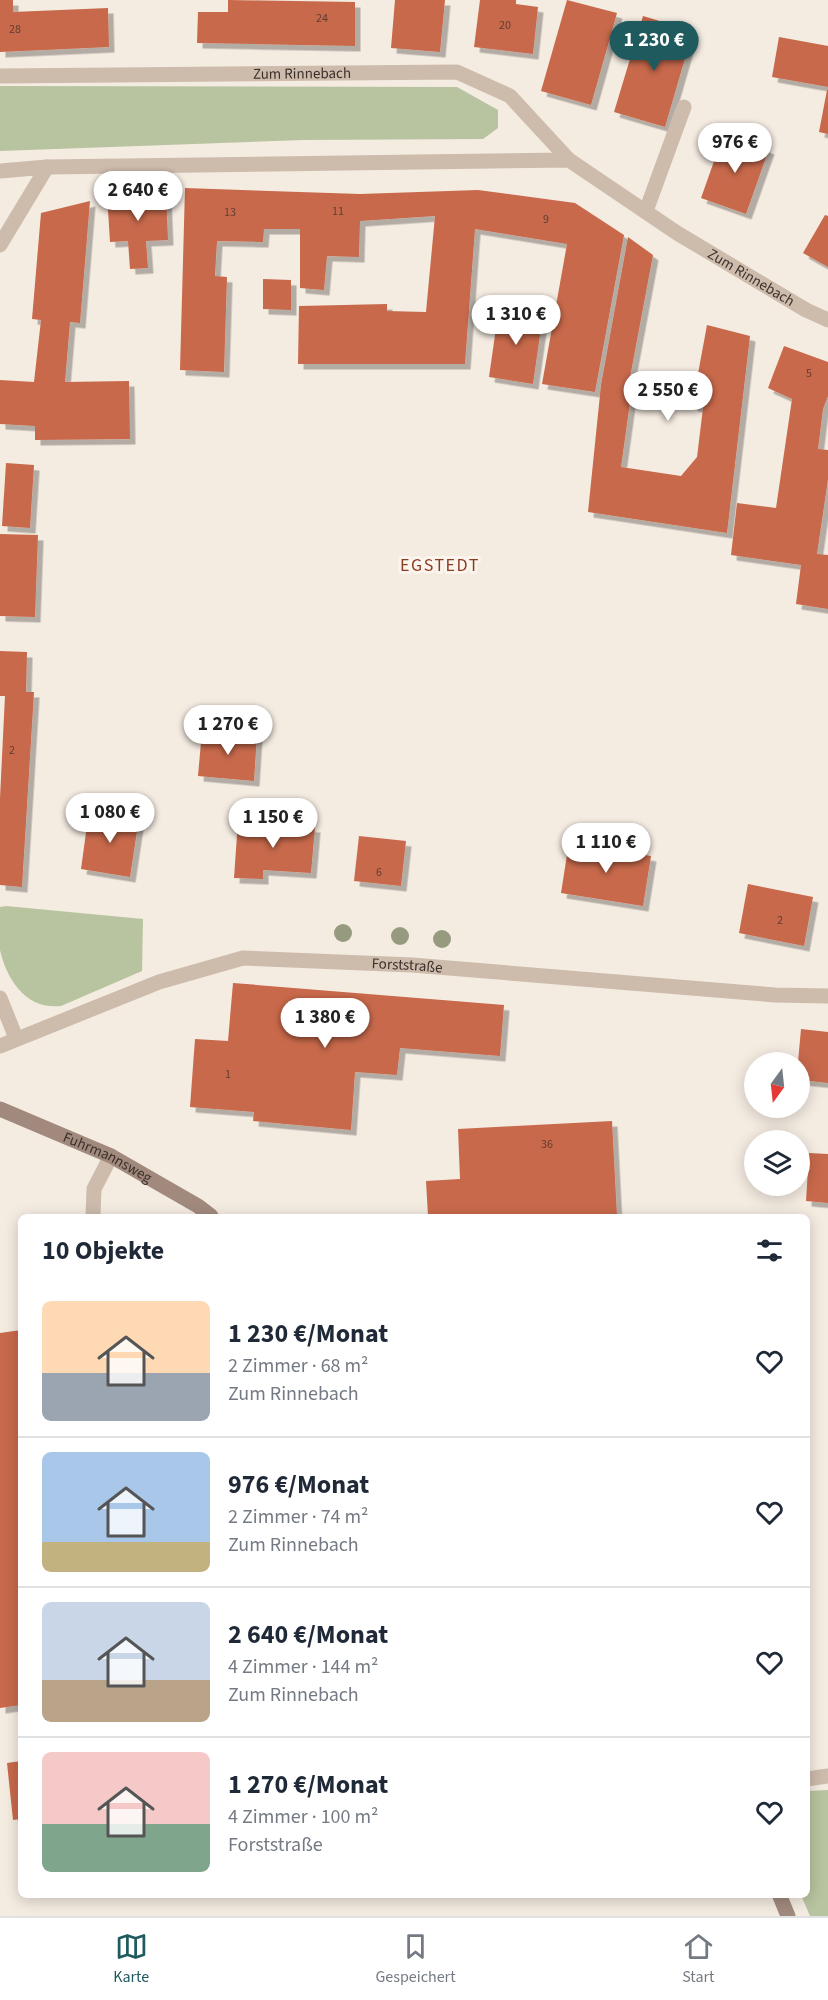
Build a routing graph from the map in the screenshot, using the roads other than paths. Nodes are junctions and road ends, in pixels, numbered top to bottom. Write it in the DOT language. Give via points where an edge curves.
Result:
graph roads {
  1 [pos="0,76"];
  2 [pos="684,107"];
  3 [pos="568,160"];
  4 [pos="47,167"];
  5 [pos="0,171"];
  6 [pos="646,211"];
  7 [pos="0,245"];
  8 [pos="828,320"];
  9 [pos="828,996"];
  10 [pos="0,998"];
  11 [pos="16,1038"];
  12 [pos="0,1046"];
  13 [pos="0,1109"];
  14 [pos="111,1156"];
  15 [pos="93,1214"];
  16 [pos="208,1214"];
  17 [pos="828,1776"];
  18 [pos="810,1779"];
  19 [pos="781,1898"];
  20 [pos="788,1916"];
  1 -- 3 [label="street, Zum Rinnebach" via="458,72 510,96"];
  2 -- 6 [label="street"];
  3 -- 4 [label="street"];
  3 -- 6 [label="street, Zum Rinnebach"];
  4 -- 5 [label="street"];
  4 -- 7 [label="street"];
  6 -- 8 [label="street, Zum Rinnebach"];
  9 -- 11 [label="street, Forststraße" via="392,963 243,958 159,982"];
  10 -- 11 [label="street"];
  11 -- 12 [label="street, Forststraße"];
  13 -- 14 [label="street, Fuhrmannsweg"];
  14 -- 15 [label="street" via="93,1189"];
  14 -- 16 [label="street, Fuhrmannsweg"];
  17 -- 18 [label="street"];
  19 -- 20 [label="street"];
}
